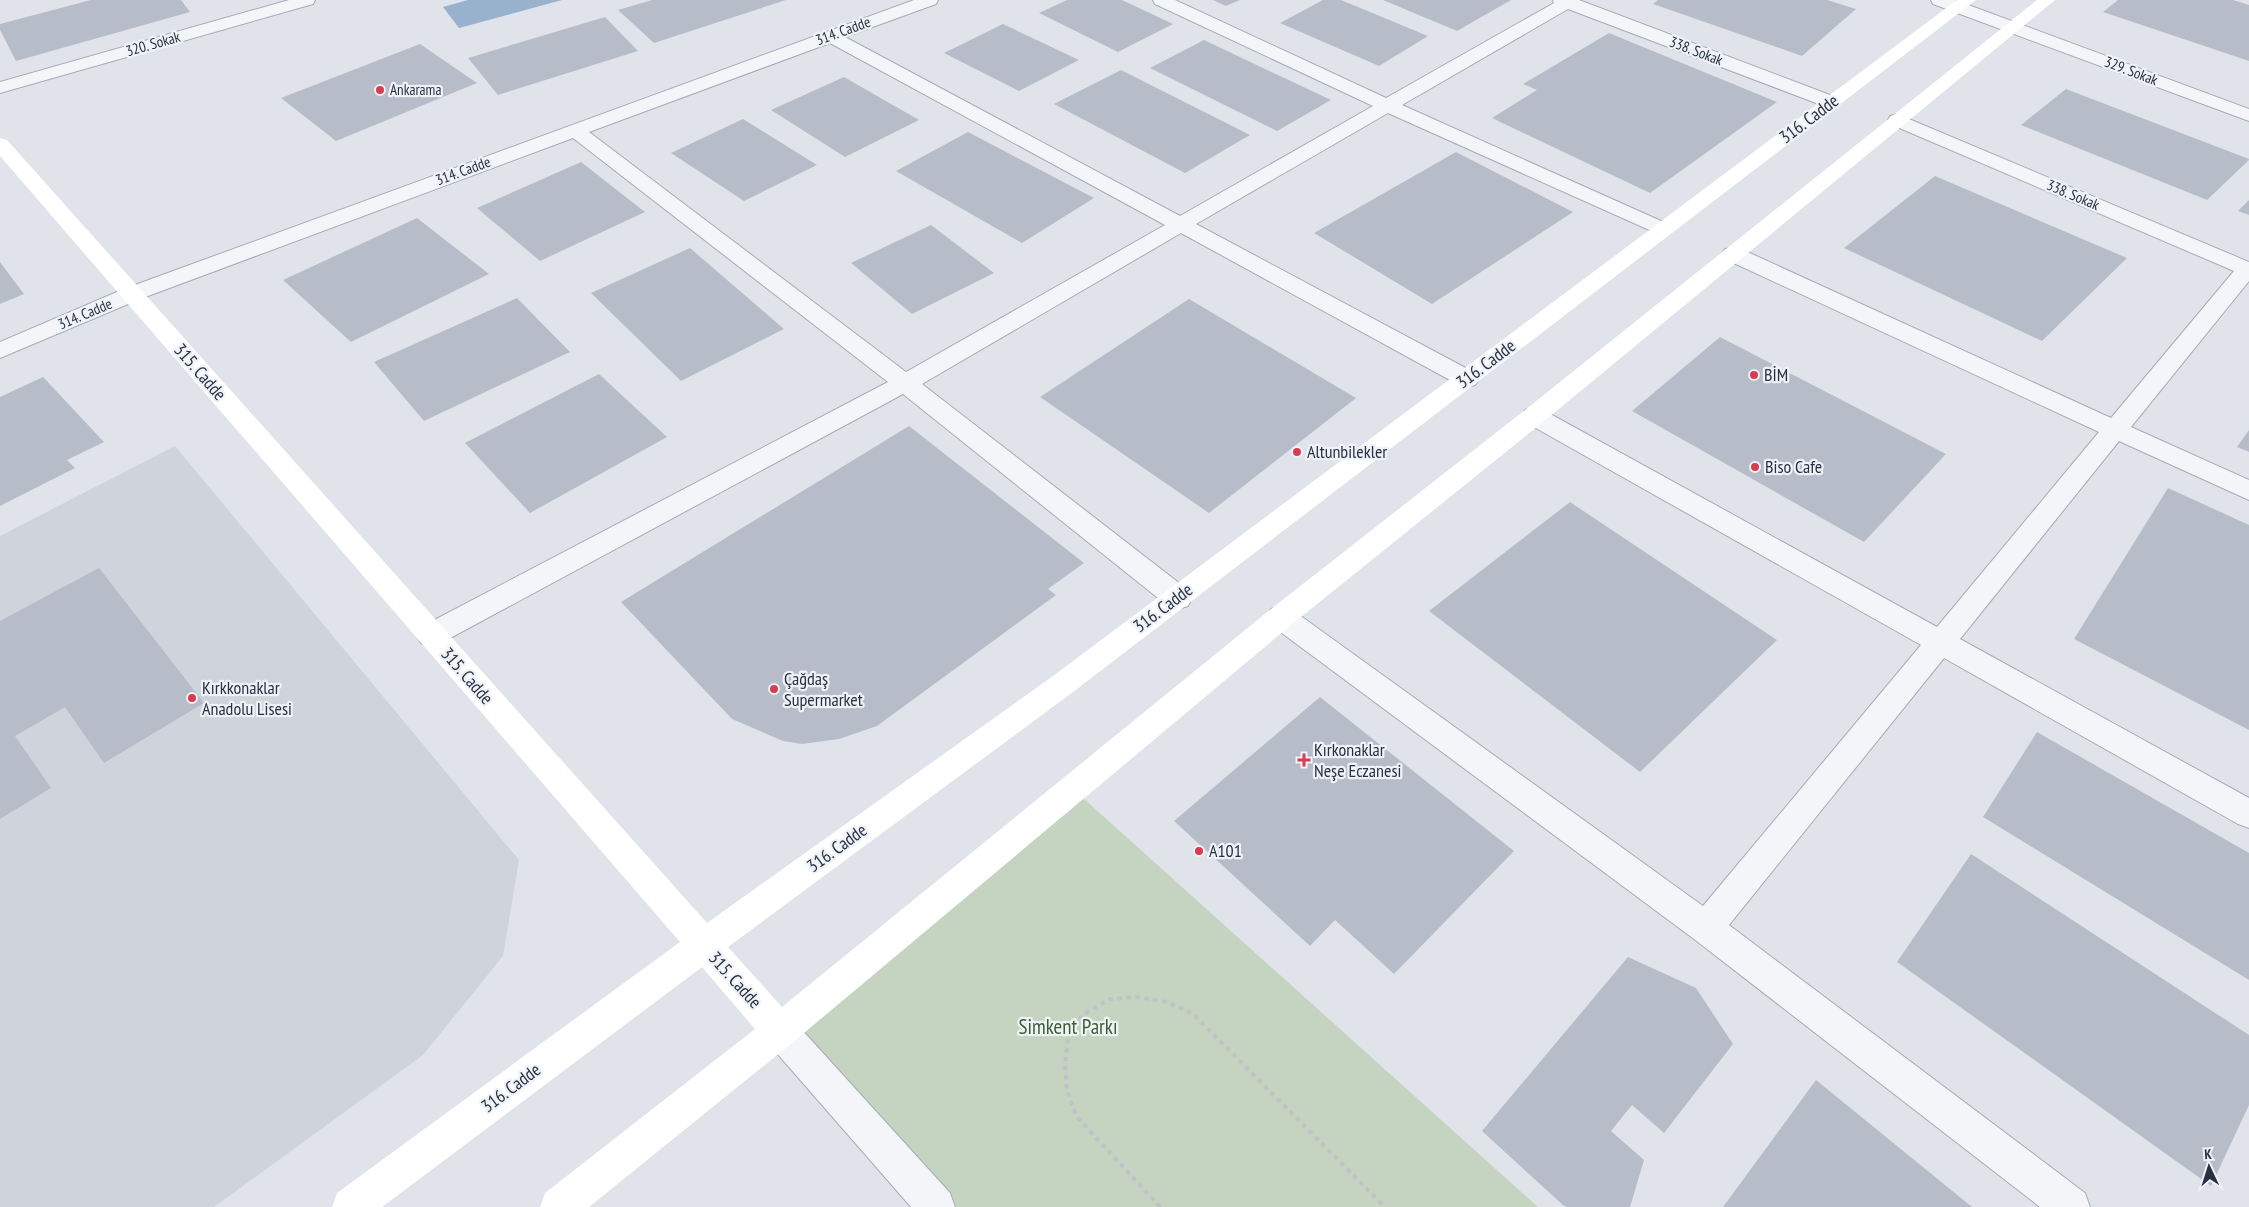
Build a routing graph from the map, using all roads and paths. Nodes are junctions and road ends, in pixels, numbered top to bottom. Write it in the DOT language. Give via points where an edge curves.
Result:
graph roads {
  1 [pos="307,0"];
  2 [pos="930,0"];
  3 [pos="1161,0"];
  4 [pos="2047,0"];
  5 [pos="1567,1"];
  6 [pos="1955,2"];
  7 [pos="2013,27"];
  8 [pos="830,36"];
  9 [pos="0,88"];
  10 [pos="1831,102"];
  11 [pos="1388,106"];
  12 [pos="2249,115"];
  13 [pos="1898,120"];
  14 [pos="574,130"];
  15 [pos="0,144"];
  16 [pos="1182,225"];
  17 [pos="1663,230"];
  18 [pos="1733,254"];
  19 [pos="2248,270"];
  20 [pos="132,294"];
  21 [pos="0,351"];
  22 [pos="1467,379"];
  23 [pos="905,383"];
  24 [pos="1534,416"];
  25 [pos="2116,430"];
  26 [pos="2249,490"];
  27 [pos="1178,598"];
  28 [pos="1281,617"];
  29 [pos="431,635"];
  30 [pos="1940,643"];
  31 [pos="2249,814"];
  32 [pos="1706,928"];
  33 [pos="704,945"];
  34 [pos="780,1031"];
  35 [pos="351,1207"];
  36 [pos="559,1207"];
  37 [pos="936,1207"];
  38 [pos="1160,1207"];
  39 [pos="1385,1207"];
  40 [pos="2071,1207"];
  1 -- 9 [label="street, 320. Sokak"];
  2 -- 8 [label="street, 314. Cadde"];
  3 -- 11 [label="street"];
  4 -- 7 [label="street"];
  5 -- 10 [label="street, 338. Sokak"];
  5 -- 11 [label="street"];
  6 -- 7 [label="street, 329. Sokak"];
  6 -- 10 [label="street, 316. Cadde"];
  7 -- 12 [label="street, 329. Sokak"];
  7 -- 13 [label="street"];
  8 -- 14 [label="street, 314. Cadde"];
  8 -- 16 [label="street"];
  10 -- 17 [label="street, 316. Cadde"];
  11 -- 16 [label="street"];
  11 -- 17 [label="street"];
  13 -- 18 [label="street"];
  13 -- 19 [label="street, 338. Sokak"];
  14 -- 20 [label="street, 314. Cadde"];
  14 -- 23 [label="street"];
  15 -- 20 [label="street, 315. Cadde"];
  16 -- 22 [label="street"];
  16 -- 23 [label="street"];
  17 -- 22 [label="street, 316. Cadde"];
  18 -- 24 [label="street"];
  18 -- 25 [label="street"];
  19 -- 25 [label="street"];
  20 -- 21 [label="street, 314. Cadde"];
  20 -- 29 [label="street, 315. Cadde"];
  22 -- 27 [label="street, 316. Cadde"];
  23 -- 27 [label="street"];
  23 -- 29 [label="street"];
  24 -- 28 [label="street"];
  24 -- 30 [label="street"];
  25 -- 26 [label="street"];
  25 -- 30 [label="street"];
  27 -- 33 [label="street, 316. Cadde"];
  28 -- 32 [label="street"];
  28 -- 34 [label="street"];
  29 -- 33 [label="street, 315. Cadde"];
  30 -- 31 [label="street"];
  30 -- 32 [label="street"];
  32 -- 40 [label="street"];
  33 -- 34 [label="street, 315. Cadde"];
  33 -- 35 [label="street, 316. Cadde"];
  34 -- 36 [label="street"];
  34 -- 37 [label="street, 315. Cadde"];
  38 -- 39 [label="path" via="1077,1117 1067,1091 1068,1039 1082,1016 1110,999 1139,997 1167,1002 1192,1014"];
}
